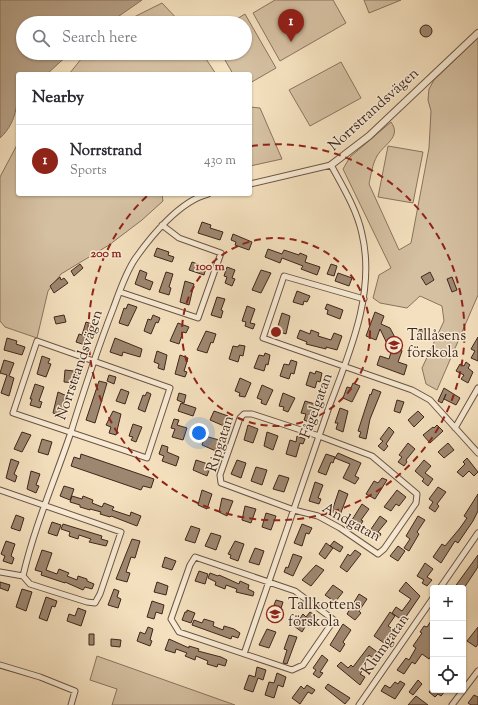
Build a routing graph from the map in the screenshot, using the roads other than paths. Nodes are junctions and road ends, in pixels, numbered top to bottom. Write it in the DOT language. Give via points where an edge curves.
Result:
graph roads {
  1 [pos="478,33"];
  2 [pos="331,165"];
  3 [pos="252,184"];
  4 [pos="204,196"];
  5 [pos="162,225"];
  6 [pos="120,292"];
  7 [pos="364,299"];
  8 [pos="94,361"];
  9 [pos="344,367"];
  10 [pos="478,388"];
  11 [pos="455,428"];
  12 [pos="70,433"];
  13 [pos="319,436"];
  14 [pos="478,453"];
  15 [pos="0,490"];
  16 [pos="46,506"];
  17 [pos="294,510"];
  18 [pos="478,533"];
  19 [pos="0,572"];
  20 [pos="23,576"];
  21 [pos="270,581"];
  22 [pos="442,585"];
  23 [pos="430,602"];
  24 [pos="244,654"];
  25 [pos="0,665"];
  26 [pos="478,671"];
  27 [pos="71,705"];
  28 [pos="359,705"];
  29 [pos="452,705"];
  1 -- 2 [label="street, Norrstrandsvägen" via="369,136"];
  2 -- 3 [label="street, Norrstrandsvägen"];
  2 -- 7 [label="street, Fågelgatan" via="346,193 362,234 366,273"];
  4 -- 5 [label="street, Norrstrandsvägen" via="178,210"];
  5 -- 6 [label="street, Norrstrandsvägen" via="134,260"];
  5 -- 6 [label="street" via="178,238 221,253 198,318"];
  6 -- 8 [label="street, Norrstrandsvägen"];
  7 -- 9 [label="street, Fågelgatan"];
  7 -- 9 [label="street" via="284,276 264,338"];
  8 -- 12 [label="street, Norrstrandsvägen"];
  8 -- 12 [label="street" via="37,341 13,413"];
  8 -- 12 [label="street" via="170,388 147,458"];
  9 -- 11 [label="street" via="412,390 430,400"];
  9 -- 13 [label="street, Fågelgatan"];
  10 -- 11 [label="street"];
  11 -- 14 [label="street"];
  12 -- 16 [label="street, Norrstrandsvägen"];
  13 -- 17 [label="street, Fågelgatan"];
  13 -- 17 [label="street, Ripgatan" via="252,414 244,414 240,418 220,475 221,483"];
  13 -- 17 [label="street, Andgatan" via="372,456 417,494 416,503 378,554 318,516"];
  15 -- 16 [label="street"];
  16 -- 20 [label="street, Norrstrandsvägen"];
  16 -- 20 [label="street" via="122,532 95,603 30,584"];
  17 -- 21 [label="street, Fågelgatan"];
  18 -- 22 [label="street"];
  19 -- 20 [label="street"];
  21 -- 24 [label="street, Fågelgatan"];
  21 -- 24 [label="street" via="295,591 334,620 303,665 292,670"];
  21 -- 24 [label="street" via="195,557 171,619 179,632"];
  23 -- 28 [label="street, Klumgatan"];
  25 -- 27 [label="street" via="75,691"];
  26 -- 29 [label="street"];
}
